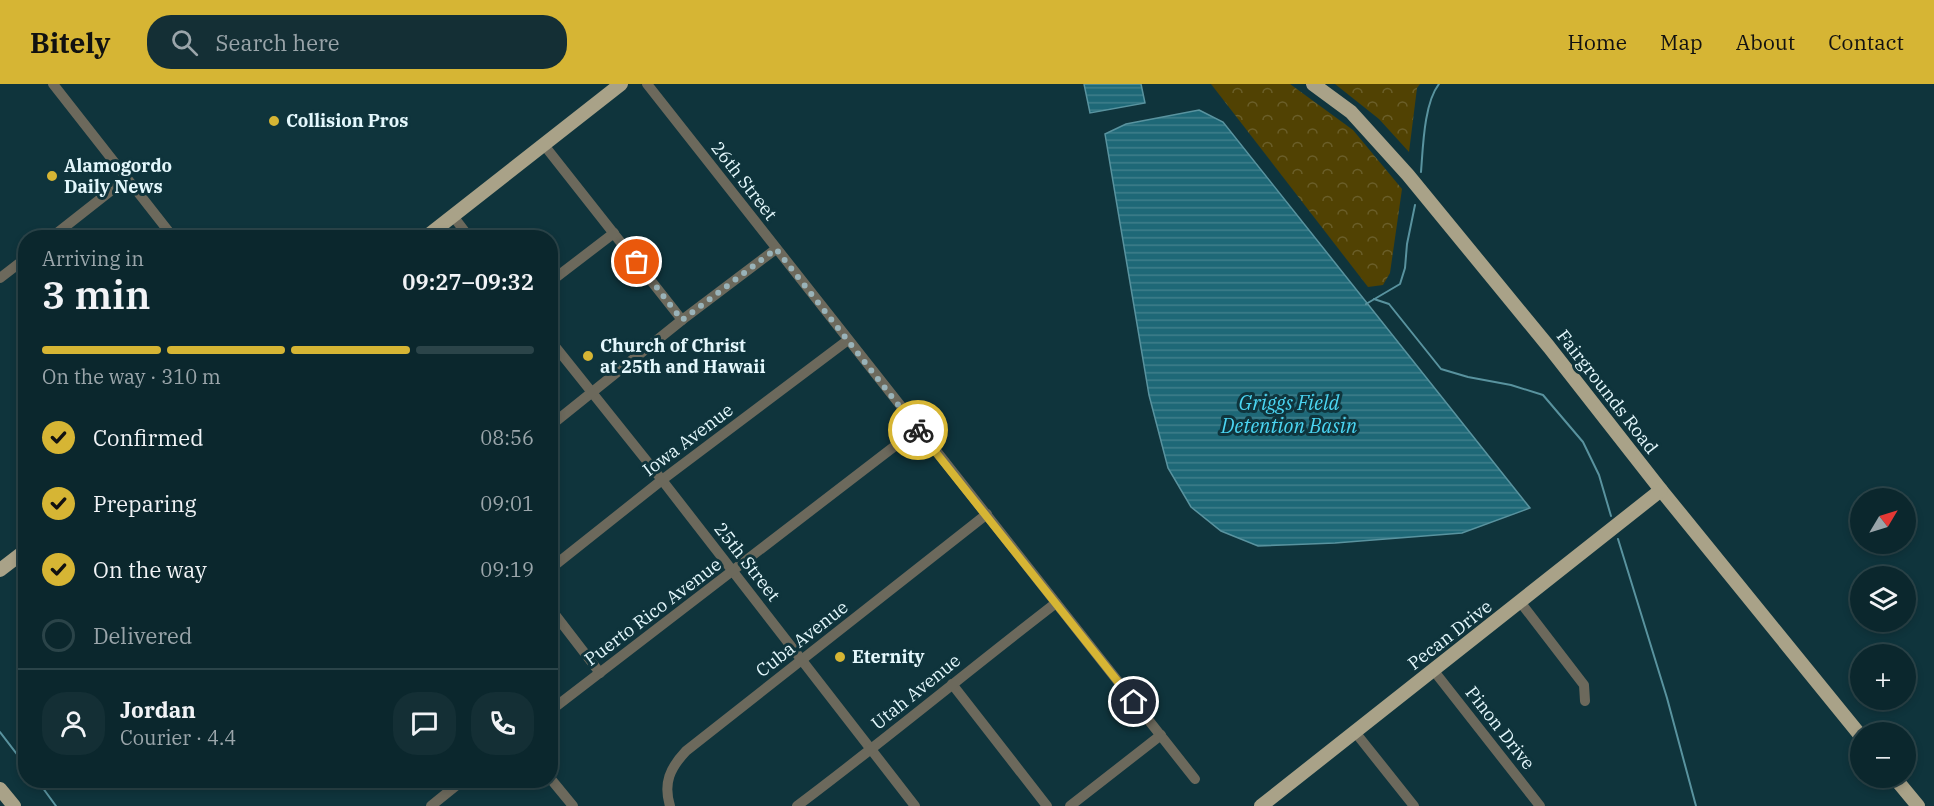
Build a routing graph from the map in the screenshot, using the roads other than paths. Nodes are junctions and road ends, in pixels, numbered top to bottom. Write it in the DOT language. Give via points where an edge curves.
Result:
graph roads {
  1 [pos="53,84"];
  2 [pos="621,84"];
  3 [pos="647,84"];
  4 [pos="1313,84"];
  5 [pos="544,144"];
  6 [pos="127,178"];
  7 [pos="453,216"];
  8 [pos="61,230"];
  9 [pos="168,230"];
  10 [pos="435,230"];
  11 [pos="464,230"];
  12 [pos="614,233"];
  13 [pos="776,249"];
  14 [pos="18,264"];
  15 [pos="558,276"];
  16 [pos="0,278"];
  17 [pos="682,320"];
  18 [pos="848,340"];
  19 [pos="558,350"];
  20 [pos="593,392"];
  21 [pos="558,420"];
  22 [pos="917,429"];
  23 [pos="662,480"];
  24 [pos="1661,490"];
  25 [pos="987,514"];
  26 [pos="18,556"];
  27 [pos="558,563"];
  28 [pos="0,570"];
  29 [pos="734,572"];
  30 [pos="1056,603"];
  31 [pos="1521,603"];
  32 [pos="558,618"];
  33 [pos="802,660"];
  34 [pos="1434,671"];
  35 [pos="600,673"];
  36 [pos="952,684"];
  37 [pos="1585,701"];
  38 [pos="558,705"];
  39 [pos="1850,723"];
  40 [pos="1355,732"];
  41 [pos="1161,735"];
  42 [pos="871,750"];
  43 [pos="1195,779"];
  44 [pos="454,788"];
  45 [pos="558,788"];
  46 [pos="1903,788"];
  47 [pos="0,789"];
  48 [pos="1271,803"];
  49 [pos="14,806"];
  50 [pos="431,806"];
  51 [pos="573,806"];
  52 [pos="670,806"];
  53 [pos="797,806"];
  54 [pos="915,806"];
  55 [pos="1047,806"];
  56 [pos="1070,806"];
  57 [pos="1414,806"];
  58 [pos="1540,806"];
  59 [pos="1918,806"];
  1 -- 6 [label="street"];
  2 -- 5 [label="main road"];
  3 -- 13 [label="street, 26th Street"];
  4 -- 24 [label="main road, Fairgrounds Road" via="1351,112 1408,175"];
  5 -- 7 [label="main road"];
  5 -- 12 [label="street"];
  6 -- 8 [label="street"];
  6 -- 9 [label="street"];
  7 -- 10 [label="main road"];
  7 -- 11 [label="street"];
  12 -- 15 [label="street"];
  12 -- 17 [label="street"];
  13 -- 17 [label="street"];
  13 -- 18 [label="street, 26th Street"];
  14 -- 16 [label="street"];
  17 -- 20 [label="street"];
  18 -- 22 [label="street, 26th Street"];
  18 -- 23 [label="street, Iowa Avenue"];
  19 -- 20 [label="street, 25th Street"];
  20 -- 21 [label="street"];
  20 -- 23 [label="street, 25th Street"];
  22 -- 25 [label="street, 26th Street"];
  22 -- 29 [label="street, Puerto Rico Avenue"];
  23 -- 27 [label="street, Iowa Avenue"];
  23 -- 29 [label="street, 25th Street"];
  24 -- 31 [label="main road, Pecan Drive"];
  24 -- 39 [label="main road, Fairgrounds Road"];
  25 -- 30 [label="street, 26th Street"];
  25 -- 33 [label="street, Cuba Avenue"];
  26 -- 28 [label="main road"];
  29 -- 33 [label="street, 25th Street"];
  29 -- 35 [label="street, Puerto Rico Avenue"];
  30 -- 36 [label="street, Utah Avenue"];
  30 -- 41 [label="street, 26th Street"];
  31 -- 34 [label="main road, Pecan Drive"];
  31 -- 37 [label="street" via="1584,685"];
  32 -- 35 [label="street"];
  33 -- 42 [label="street, 25th Street"];
  33 -- 52 [label="street, Cuba Avenue" via="672,765 667,786"];
  34 -- 40 [label="main road, Pecan Drive"];
  34 -- 58 [label="street, Pinon Drive"];
  35 -- 38 [label="street, Puerto Rico Avenue"];
  36 -- 42 [label="street, Utah Avenue"];
  36 -- 55 [label="street"];
  40 -- 48 [label="main road, Pecan Drive"];
  40 -- 57 [label="street"];
  41 -- 43 [label="street, 26th Street"];
  41 -- 56 [label="street"];
  42 -- 53 [label="street, Utah Avenue"];
  42 -- 54 [label="street, 25th Street"];
  44 -- 50 [label="street"];
  45 -- 51 [label="street"];
  46 -- 59 [label="main road"];
  47 -- 49 [label="main road"];
}
